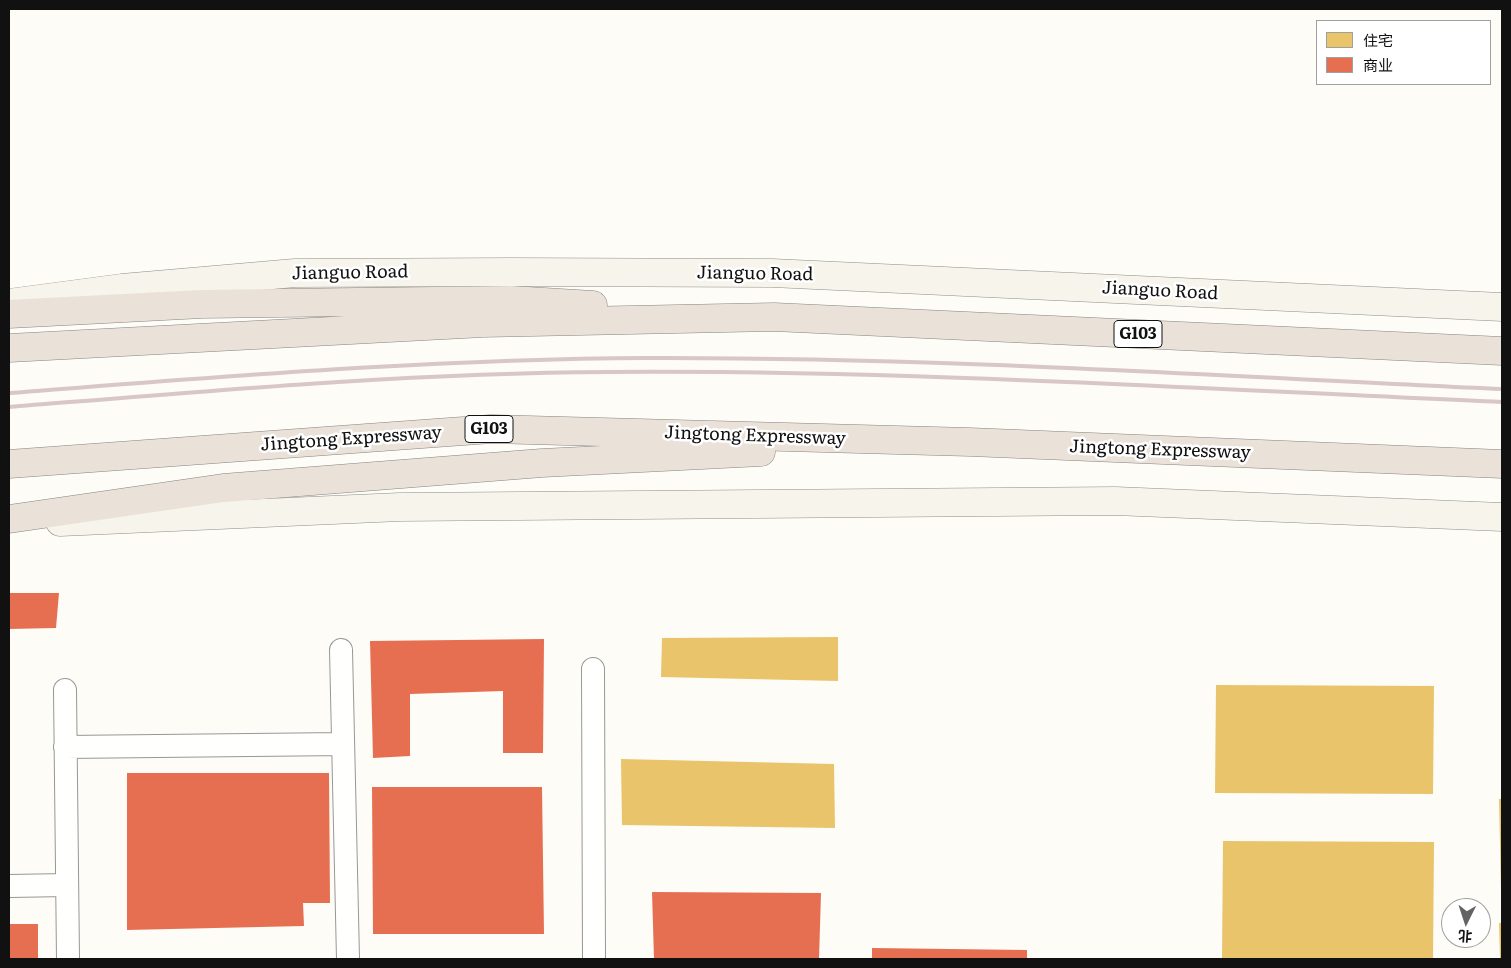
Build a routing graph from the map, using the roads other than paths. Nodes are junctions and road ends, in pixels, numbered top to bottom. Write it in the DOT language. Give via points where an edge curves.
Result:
graph roads {
  1 [pos="9,303"];
  2 [pos="1502,306"];
  3 [pos="9,314"];
  4 [pos="774,317"];
  5 [pos="9,348"];
  6 [pos="1502,351"];
  7 [pos="970,442"];
  8 [pos="9,464"];
  9 [pos="1502,464"];
  10 [pos="1502,517"];
  11 [pos="9,519"];
  12 [pos="9,524"];
  13 [pos="341,650"];
  14 [pos="593,669"];
  15 [pos="65,690"];
  16 [pos="343,744"];
  17 [pos="65,747"];
  18 [pos="67,885"];
  19 [pos="9,886"];
  20 [pos="68,959"];
  21 [pos="348,959"];
  22 [pos="594,959"];
  1 -- 2 [label="main road, Jianguo Road" via="122,288 295,273 530,272 772,273"];
  3 -- 4 [label="highway" via="202,304 510,300"];
  4 -- 5 [label="highway, G103" via="483,323"];
  4 -- 6 [label="highway, G103"];
  7 -- 8 [label="highway, Jingtong Expressway / G103" via="491,429"];
  7 -- 9 [label="highway, Jingtong Expressway / G103"];
  7 -- 11 [label="highway" via="542,463 223,488"];
  10 -- 12 [label="main road" via="1115,501 400,507"];
  13 -- 16 [label="street"];
  14 -- 22 [label="street"];
  15 -- 17 [label="street"];
  16 -- 17 [label="street"];
  16 -- 21 [label="street"];
  17 -- 18 [label="street"];
  18 -- 19 [label="street"];
  18 -- 20 [label="street"];
}
